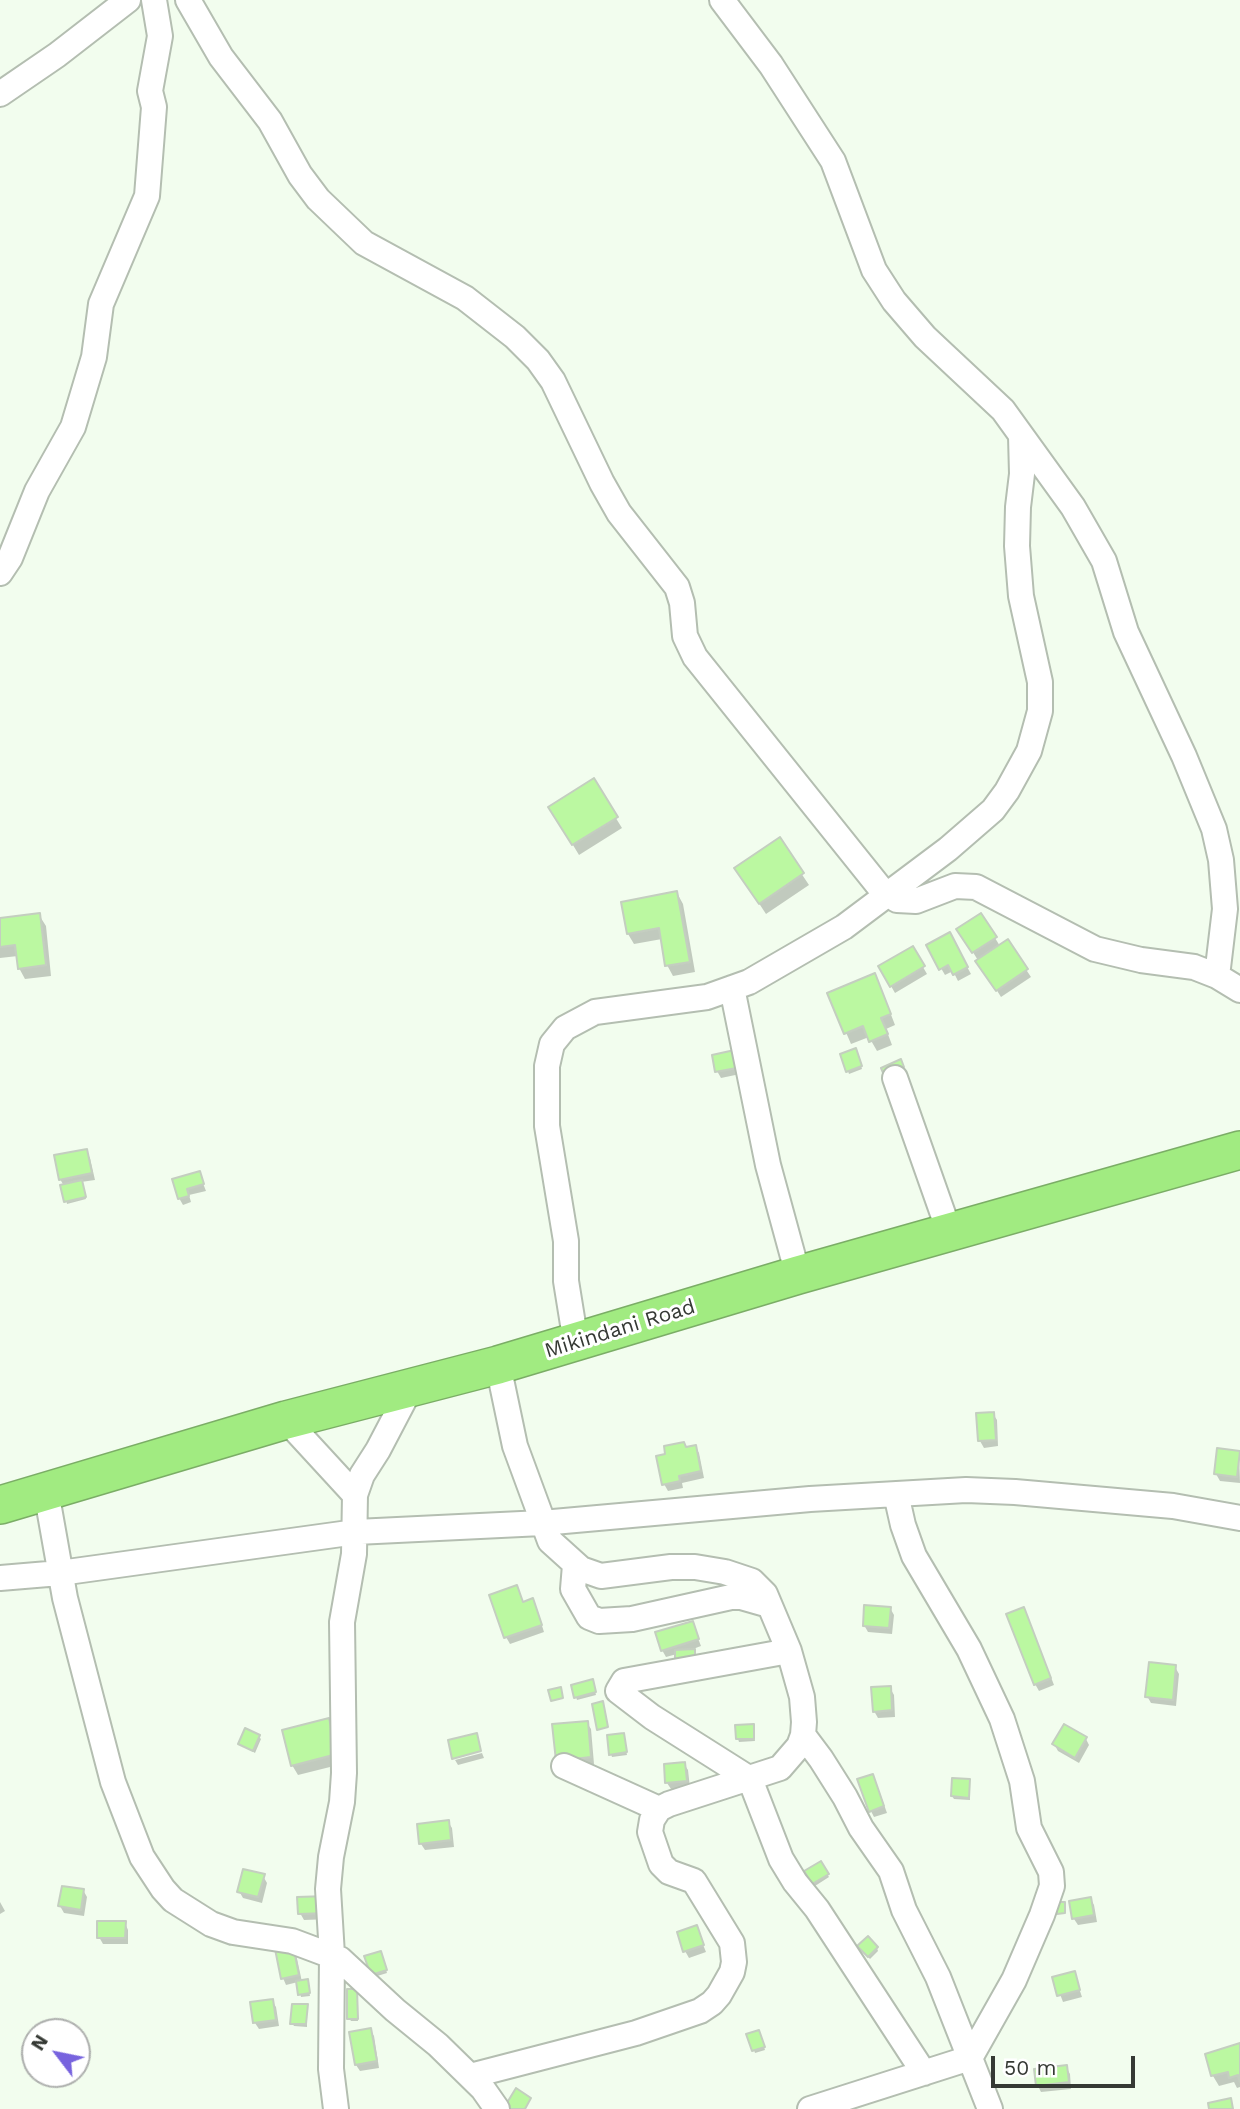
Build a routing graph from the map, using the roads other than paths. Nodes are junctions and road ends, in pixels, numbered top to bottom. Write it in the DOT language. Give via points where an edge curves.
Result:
graph roads {
  1 [pos="128,0"];
  2 [pos="154,0"];
  3 [pos="188,0"];
  4 [pos="722,0"];
  5 [pos="0,94"];
  6 [pos="1021,436"];
  7 [pos="0,573"];
  8 [pos="888,895"];
  9 [pos="1217,976"];
  10 [pos="732,988"];
  11 [pos="1240,990"];
  12 [pos="895,1078"];
  13 [pos="1240,1150"];
  14 [pos="950,1234"];
  15 [pos="798,1275"];
  16 [pos="576,1343"];
  17 [pos="498,1365"];
  18 [pos="411,1387"];
  19 [pos="286,1420"];
  20 [pos="46,1491"];
  21 [pos="896,1494"];
  22 [pos="355,1495"];
  23 [pos="0,1505"];
  24 [pos="1240,1518"];
  25 [pos="542,1522"];
  26 [pos="356,1532"];
  27 [pos="575,1564"];
  28 [pos="60,1573"];
  29 [pos="0,1578"];
  30 [pos="769,1605"];
  31 [pos="789,1650"];
  32 [pos="803,1735"];
  33 [pos="564,1766"];
  34 [pos="750,1779"];
  35 [pos="659,1809"];
  36 [pos="332,1955"];
  37 [pos="970,2058"];
  38 [pos="924,2073"];
  39 [pos="470,2076"];
  40 [pos="335,2109"];
  41 [pos="497,2109"];
  42 [pos="810,2109"];
  43 [pos="990,2109"];
  1 -- 5 [label="street"];
  2 -- 7 [label="street" via="160,37 150,91 154,107 147,196 100,304 94,357 73,427 37,491"];
  3 -- 8 [label="street" via="221,57 270,121 318,199 364,243 465,298 538,360 619,513 677,587 684,636 695,657"];
  4 -- 6 [label="street" via="771,65 832,161 874,270 894,301 925,337 1003,410"];
  6 -- 8 [label="street" via="1017,546 1021,596 1040,682 1040,711 1029,751 987,816"];
  6 -- 9 [label="street" via="1073,507 1104,561 1126,632 1214,829 1225,909"];
  8 -- 9 [label="street" via="916,901 955,886 976,887 1095,949 1194,967"];
  8 -- 10 [label="street" via="813,946"];
  9 -- 11 [label="street"];
  10 -- 15 [label="street" via="768,1164"];
  10 -- 16 [label="street" via="679,1002 595,1012 565,1028 549,1050 547,1126 566,1241 566,1281"];
  12 -- 14 [label="street"];
  13 -- 14 [label="highway, Mikindani Road"];
  14 -- 15 [label="highway, Mikindani Road"];
  15 -- 16 [label="highway, Mikindani Road"];
  16 -- 17 [label="highway, Mikindani Road"];
  17 -- 18 [label="highway, Mikindani Road"];
  17 -- 25 [label="street" via="515,1446"];
  18 -- 19 [label="highway, Mikindani Road"];
  18 -- 22 [label="street"];
  19 -- 20 [label="highway, Mikindani Road"];
  19 -- 22 [label="street"];
  20 -- 23 [label="highway, Mikindani Road"];
  20 -- 28 [label="street"];
  21 -- 24 [label="street" via="1015,1492 1173,1506"];
  21 -- 25 [label="street"];
  21 -- 37 [label="street" via="914,1556 970,1649 1002,1719 1022,1781 1029,1828 1052,1879 1014,1980"];
  22 -- 26 [label="street"];
  25 -- 26 [label="street"];
  25 -- 27 [label="street" via="550,1541"];
  26 -- 28 [label="street"];
  26 -- 36 [label="street" via="342,1622 345,1762 329,1867"];
  27 -- 30 [label="street" via="606,1577 671,1567 725,1572 752,1581"];
  27 -- 30 [label="street" via="575,1593 589,1617 598,1621 632,1619 731,1597"];
  28 -- 29 [label="street"];
  28 -- 36 [label="street" via="113,1782 151,1872 173,1900 211,1924 251,1936 286,1939"];
  30 -- 31 [label="street"];
  31 -- 32 [label="street" via="802,1697"];
  31 -- 34 [label="street" via="629,1680 618,1689 652,1717"];
  32 -- 34 [label="street" via="795,1753 780,1768"];
  32 -- 37 [label="street" via="891,1871"];
  33 -- 35 [label="street"];
  34 -- 35 [label="street"];
  34 -- 38 [label="street" via="795,1882"];
  35 -- 39 [label="street" via="650,1832 661,1864 694,1881 732,1942 732,1972 719,1995 701,2011 636,2033"];
  36 -- 39 [label="street"];
  36 -- 40 [label="street"];
  37 -- 38 [label="street"];
  37 -- 43 [label="street"];
  38 -- 42 [label="street"];
  39 -- 41 [label="street"];
}
